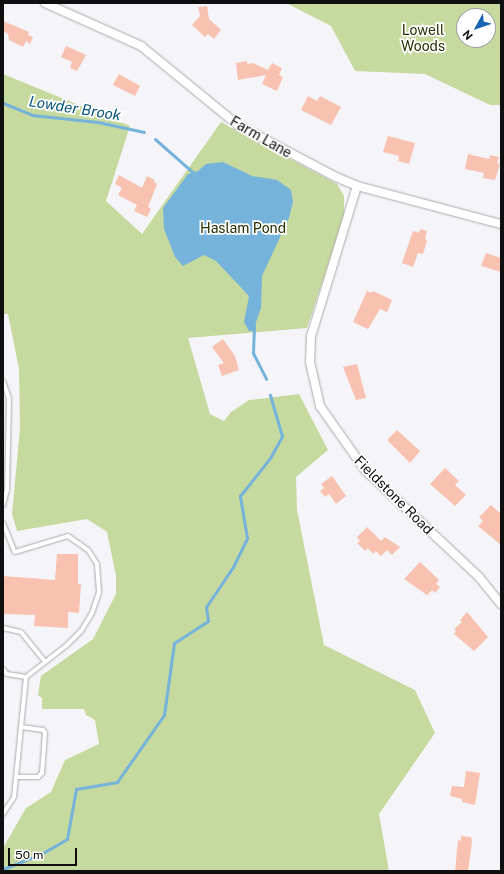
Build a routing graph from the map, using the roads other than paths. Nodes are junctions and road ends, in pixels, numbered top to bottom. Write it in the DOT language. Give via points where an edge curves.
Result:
graph roads {
  1 [pos="45,3"];
  2 [pos="358,186"];
  3 [pos="501,224"];
  4 [pos="3,381"];
  5 [pos="3,505"];
  6 [pos="3,523"];
  7 [pos="501,604"];
  8 [pos="3,628"];
  9 [pos="45,662"];
  10 [pos="3,669"];
  11 [pos="26,677"];
  12 [pos="21,727"];
  13 [pos="16,777"];
  14 [pos="3,814"];
  1 -- 2 [label="street, Farm Lane" via="141,46 238,125"];
  2 -- 3 [label="street, Farm Lane"];
  2 -- 7 [label="street, Fieldstone Road" via="311,336 310,362 320,406 365,470 479,577"];
  4 -- 5 [label="lane" via="8,398 7,490"];
  6 -- 9 [label="lane" via="15,552 68,536 88,550 97,564 99,592 86,623 67,645"];
  8 -- 9 [label="lane" via="21,632"];
  9 -- 11 [label="lane"];
  10 -- 11 [label="lane" via="7,674"];
  11 -- 12 [label="lane"];
  12 -- 13 [label="lane"];
  12 -- 13 [label="lane" via="43,730 45,733 42,773 38,778"];
  13 -- 14 [label="lane" via="14,797"];
}
